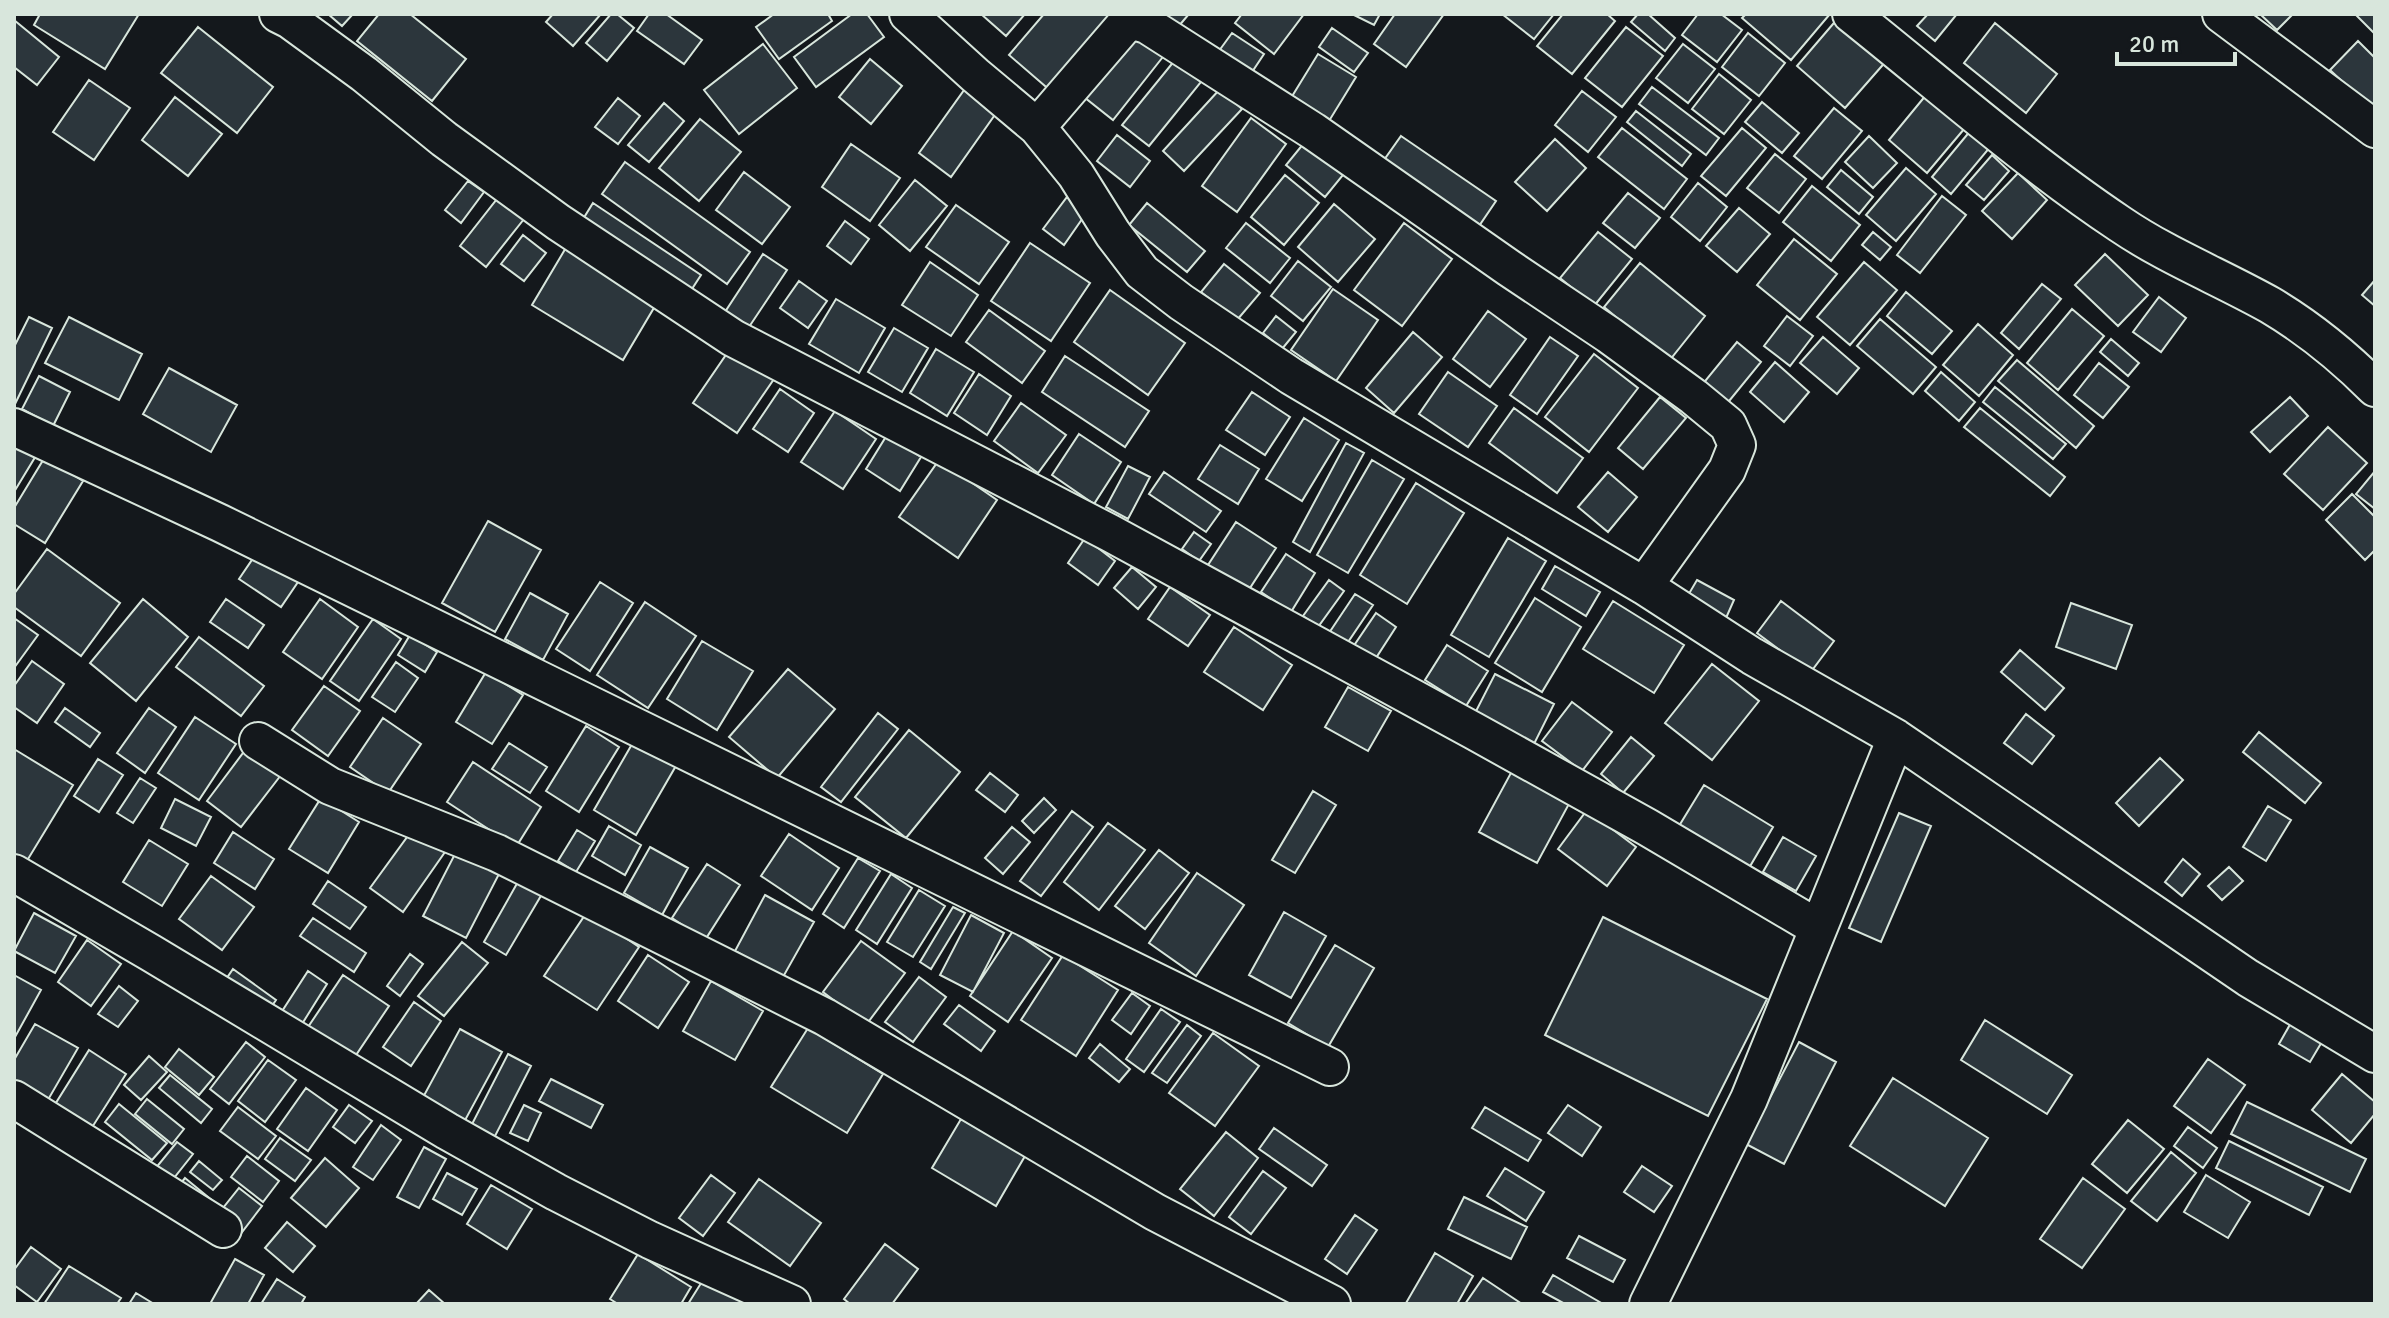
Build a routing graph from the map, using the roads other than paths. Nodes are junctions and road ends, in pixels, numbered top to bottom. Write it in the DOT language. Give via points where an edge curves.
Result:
graph roads {
  1 [pos="278,14"];
  2 [pos="908,14"];
  3 [pos="1851,14"];
  4 [pos="2221,14"];
  5 [pos="1037,127"];
  6 [pos="2375,129"];
  7 [pos="2375,388"];
  8 [pos="14,427"];
  9 [pos="1644,586"];
  10 [pos="1896,738"];
  11 [pos="258,741"];
  12 [pos="14,873"];
  13 [pos="1818,928"];
  14 [pos="2375,1054"];
  15 [pos="1330,1067"];
  16 [pos="14,1099"];
  17 [pos="223,1229"];
  18 [pos="792,1304"];
  19 [pos="1332,1304"];
  20 [pos="1648,1304"];
  1 -- 13 [label="street" via="558,222 733,338 1110,533 1647,827"];
  2 -- 5 [label="street"];
  3 -- 7 [label="street" via="2119,224 2271,306"];
  4 -- 6 [label="street"];
  5 -- 9 [label="street" via="1142,272 1181,302 1291,376"];
  5 -- 9 [label="street" via="1123,27 1133,21 1147,25 1313,131 1694,397 1728,425 1737,445 1727,470"];
  8 -- 15 [label="street"];
  9 -- 10 [label="street" via="1752,656"];
  10 -- 13 [label="street"];
  10 -- 14 [label="street" via="2248,978"];
  11 -- 19 [label="street" via="330,786 497,853 825,1017 1155,1212"];
  12 -- 18 [label="street" via="556,1192"];
  13 -- 20 [label="street" via="1749,1099"];
  16 -- 17 [label="street"];
}
